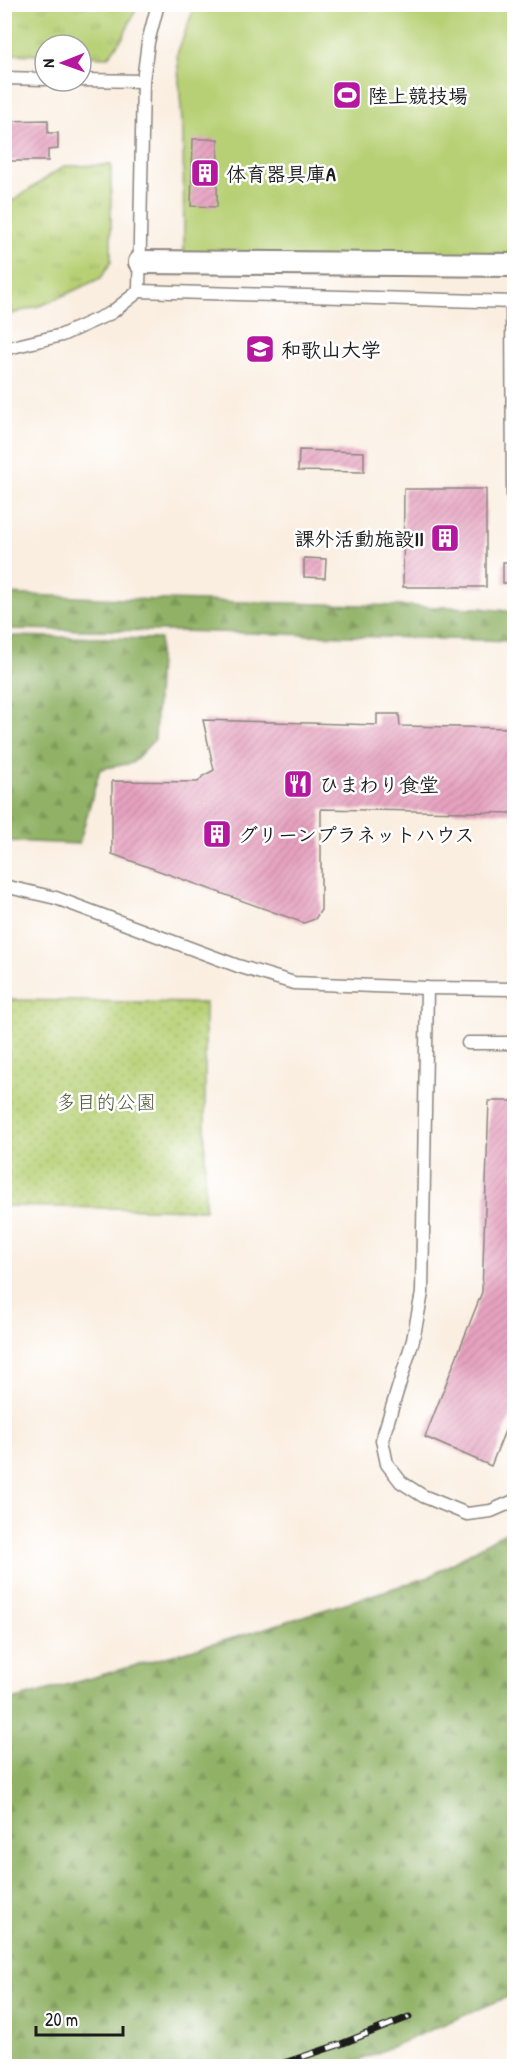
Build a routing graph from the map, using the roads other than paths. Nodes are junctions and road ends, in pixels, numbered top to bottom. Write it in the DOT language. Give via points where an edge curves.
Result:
graph roads {
  1 [pos="158,4"];
  2 [pos="4,78"];
  3 [pos="33,79"];
  4 [pos="93,80"];
  5 [pos="143,81"];
  6 [pos="140,262"];
  7 [pos="514,265"];
  8 [pos="139,291"];
  9 [pos="513,302"];
  10 [pos="4,349"];
  11 [pos="513,498"];
  12 [pos="4,886"];
  13 [pos="427,988"];
  14 [pos="514,989"];
  15 [pos="468,1043"];
  16 [pos="514,1043"];
  17 [pos="514,1501"];
  1 -- 5 [label="lane"];
  2 -- 3 [label="lane"];
  4 -- 5 [label="lane"];
  5 -- 6 [label="lane"];
  6 -- 7 [label="street"];
  6 -- 8 [label="lane"];
  8 -- 9 [label="lane"];
  8 -- 10 [label="lane" via="111,313 62,335"];
  9 -- 11 [label="lane"];
  12 -- 13 [label="lane" via="56,898 294,983"];
  13 -- 14 [label="lane"];
  13 -- 17 [label="lane" via="422,1293 413,1340 382,1440 387,1464 401,1482 423,1496 466,1514"];
  15 -- 16 [label="lane"];
}
